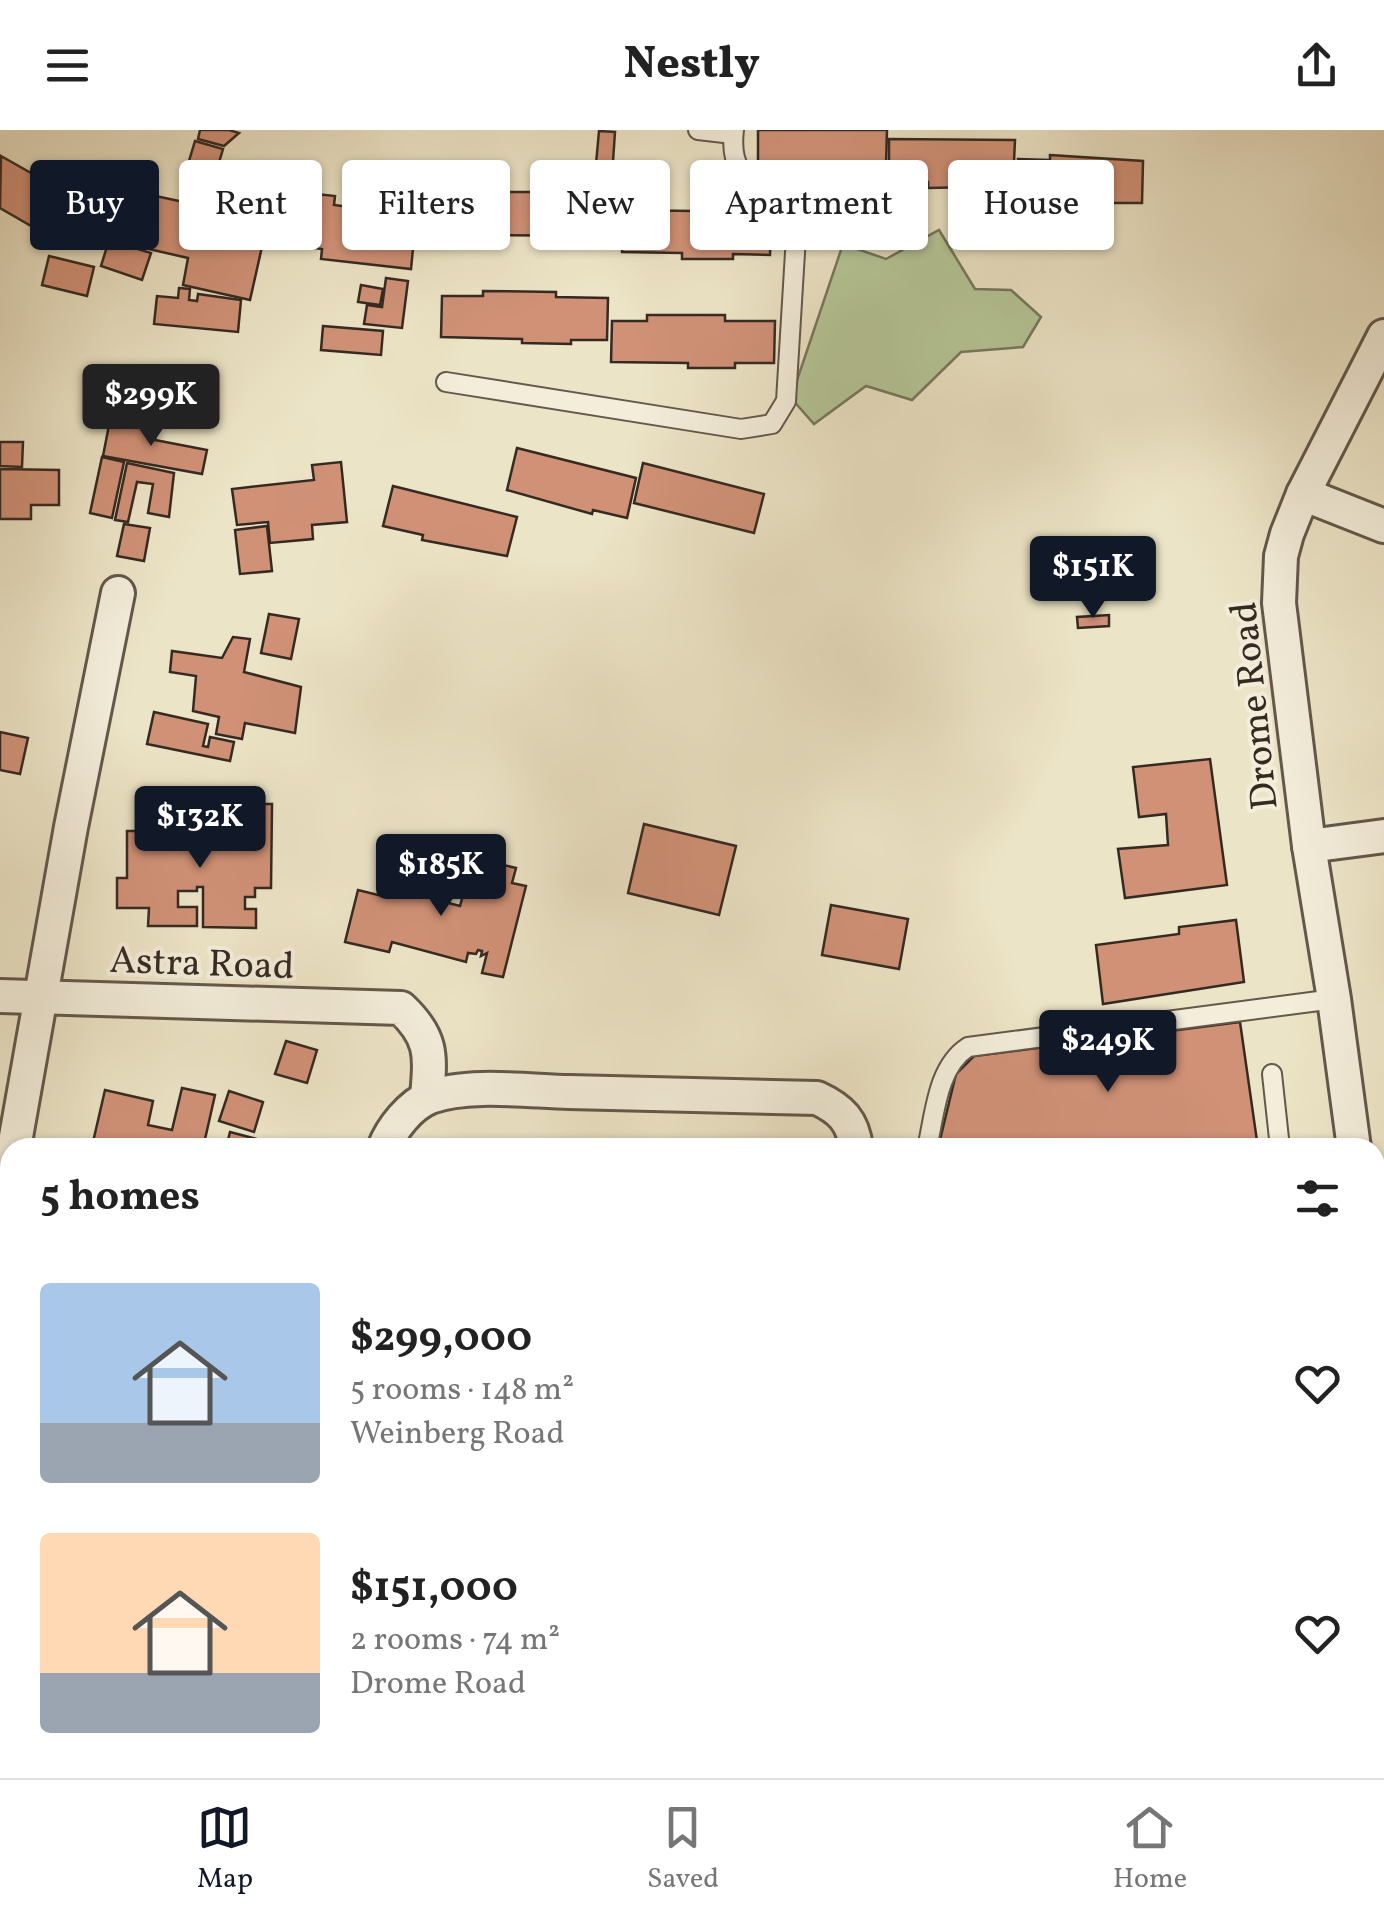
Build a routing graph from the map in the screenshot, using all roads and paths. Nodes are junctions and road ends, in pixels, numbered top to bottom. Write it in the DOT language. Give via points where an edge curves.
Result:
graph roads {
  1 [pos="698,130"];
  2 [pos="733,132"];
  3 [pos="1384,336"];
  4 [pos="446,382"];
  5 [pos="1303,494"];
  6 [pos="1384,526"];
  7 [pos="118,593"];
  8 [pos="1384,836"];
  9 [pos="1309,846"];
  10 [pos="0,996"];
  11 [pos="39,997"];
  12 [pos="1334,999"];
  13 [pos="1272,1074"];
  14 [pos="426,1098"];
  15 [pos="16,1138"];
  16 [pos="388,1138"];
  17 [pos="854,1138"];
  18 [pos="929,1138"];
  19 [pos="1279,1138"];
  20 [pos="1353,1138"];
  1 -- 2 [label="lane"];
  2 -- 4 [label="lane" via="737,169 788,207 796,236 786,400 772,424 741,429"];
  3 -- 5 [label="street, Drome Road"];
  5 -- 6 [label="street"];
  5 -- 9 [label="street, Drome Road" via="1281,556 1279,604"];
  7 -- 11 [label="street"];
  8 -- 9 [label="street"];
  9 -- 12 [label="street, Drome Road"];
  10 -- 11 [label="street, Astra Road"];
  11 -- 14 [label="street, Astra Road" via="402,1008 427,1040"];
  11 -- 15 [label="street"];
  12 -- 18 [label="lane" via="968,1047 946,1071"];
  12 -- 20 [label="street, Drome Road"];
  13 -- 19 [label="lane"];
  14 -- 16 [label="street"];
  14 -- 17 [label="street" via="533,1091 817,1098 836,1106"];
}
